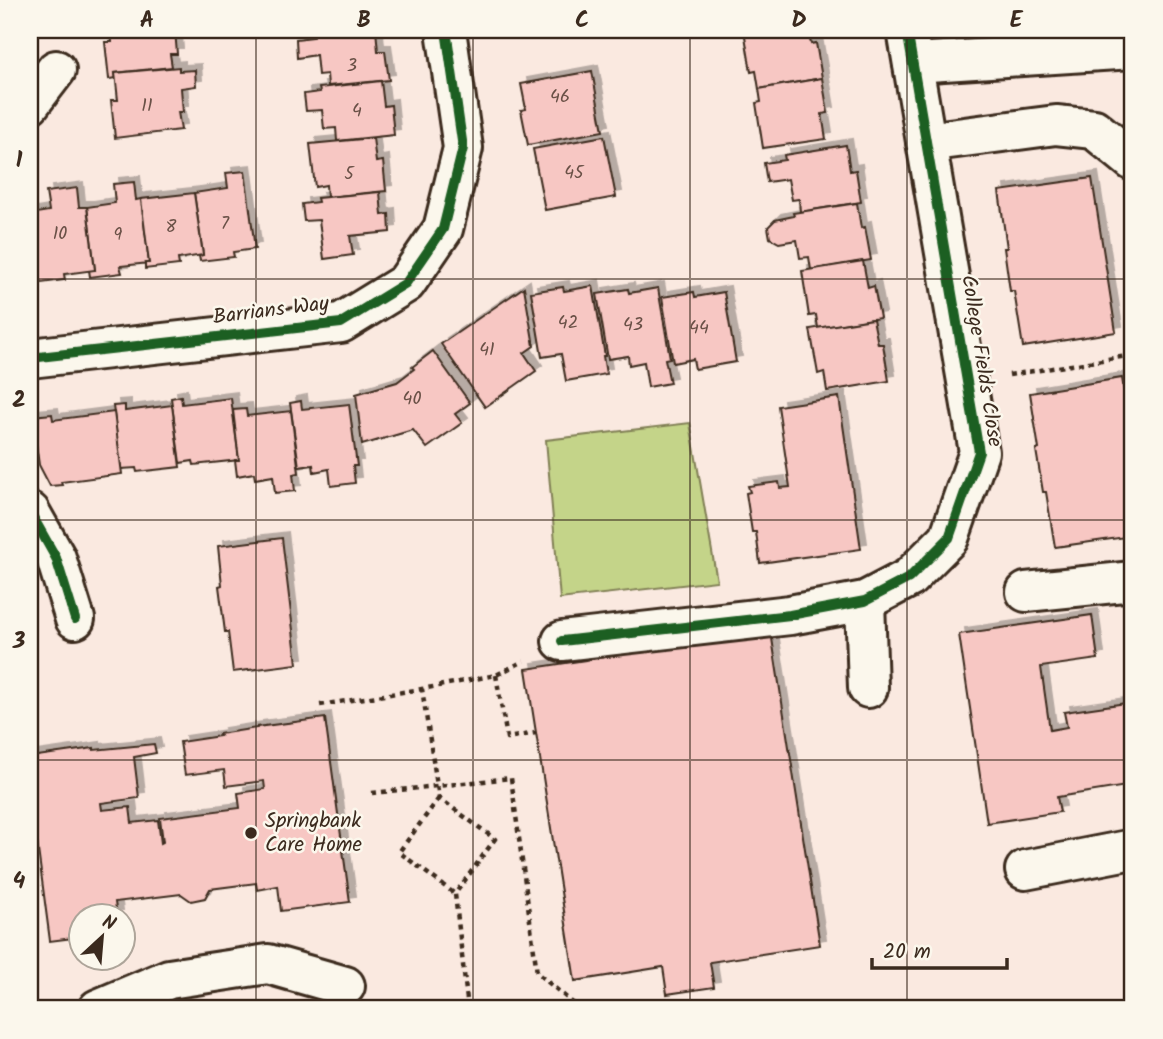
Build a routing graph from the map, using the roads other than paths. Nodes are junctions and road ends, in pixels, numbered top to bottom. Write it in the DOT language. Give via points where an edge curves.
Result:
graph roads {
  1 [pos="446,30"];
  2 [pos="910,47"];
  3 [pos="1133,49"];
  4 [pos="56,70"];
  5 [pos="30,104"];
  6 [pos="926,142"];
  7 [pos="1133,161"];
  8 [pos="30,358"];
  9 [pos="30,512"];
  10 [pos="1133,581"];
  11 [pos="1026,592"];
  12 [pos="865,601"];
  13 [pos="75,619"];
  14 [pos="562,641"];
  15 [pos="868,688"];
  16 [pos="1133,849"];
  17 [pos="1026,870"];
  18 [pos="345,986"];
  19 [pos="98,1009"];
  1 -- 8 [label="street, Barrians Way" via="463,148 443,229 406,283 341,323"];
  2 -- 3 [label="street"];
  2 -- 6 [label="street, College Fields Close"];
  4 -- 5 [label="street"];
  6 -- 7 [label="street" via="1056,125 1094,130"];
  6 -- 12 [label="street, College Fields Close" via="979,452 949,538 909,578"];
  9 -- 13 [label="street" via="57,558"];
  10 -- 11 [label="street"];
  12 -- 14 [label="street, College Fields Close" via="790,615"];
  12 -- 15 [label="street"];
  16 -- 17 [label="street"];
  18 -- 19 [label="street" via="268,964 169,979"];
}
